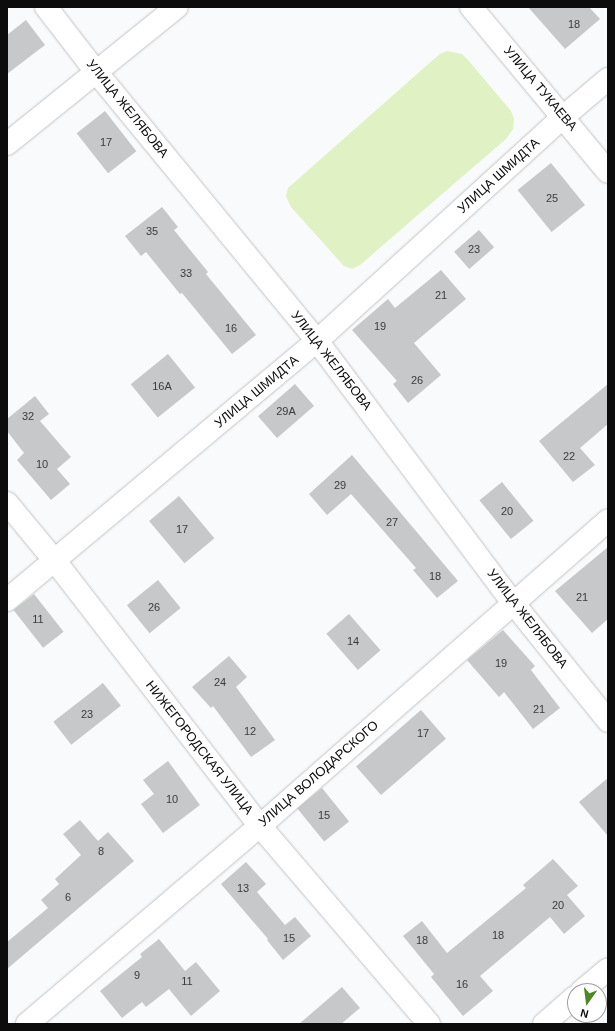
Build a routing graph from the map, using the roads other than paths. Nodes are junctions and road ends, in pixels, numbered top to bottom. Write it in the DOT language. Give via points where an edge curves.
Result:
graph roads {
  1 [pos="46,7"];
  2 [pos="177,7"];
  3 [pos="471,7"];
  4 [pos="97,73"];
  5 [pos="608,79"];
  6 [pos="563,117"];
  7 [pos="7,144"];
  8 [pos="608,172"];
  9 [pos="317,342"];
  10 [pos="7,503"];
  11 [pos="608,520"];
  12 [pos="55,561"];
  13 [pos="7,600"];
  14 [pos="514,604"];
  15 [pos="608,721"];
  16 [pos="260,826"];
  17 [pos="608,969"];
  18 [pos="591,983"];
  19 [pos="567,1004"];
  20 [pos="27,1024"];
  21 [pos="429,1024"];
  22 [pos="544,1024"];
  1 -- 4 [label="street, УЛИЦА ЖЕЛЯБОВА"];
  2 -- 4 [label="street"];
  3 -- 6 [label="street, УЛИЦА ТУКАЕВА"];
  4 -- 7 [label="street"];
  4 -- 9 [label="street, УЛИЦА ЖЕЛЯБОВА"];
  5 -- 6 [label="street, УЛИЦА ШМИДТА"];
  6 -- 8 [label="street, УЛИЦА ТУКАЕВА"];
  6 -- 9 [label="street, УЛИЦА ШМИДТА"];
  9 -- 12 [label="street, УЛИЦА ШМИДТА"];
  9 -- 14 [label="street, УЛИЦА ЖЕЛЯБОВА"];
  10 -- 12 [label="street, НИЖЕГОРОДСКАЯ УЛИЦА"];
  11 -- 14 [label="street, УЛИЦА ВОЛОДАРСКОГО"];
  12 -- 13 [label="street, УЛИЦА ШМИДТА"];
  12 -- 16 [label="street, НИЖЕГОРОДСКАЯ УЛИЦА"];
  14 -- 15 [label="street, УЛИЦА ЖЕЛЯБОВА"];
  14 -- 16 [label="street, УЛИЦА ВОЛОДАРСКОГО"];
  16 -- 20 [label="street, УЛИЦА ВОЛОДАРСКОГО"];
  16 -- 21 [label="street, НИЖЕГОРОДСКАЯ УЛИЦА"];
  17 -- 18 [label="street"];
  19 -- 22 [label="street"];
}
